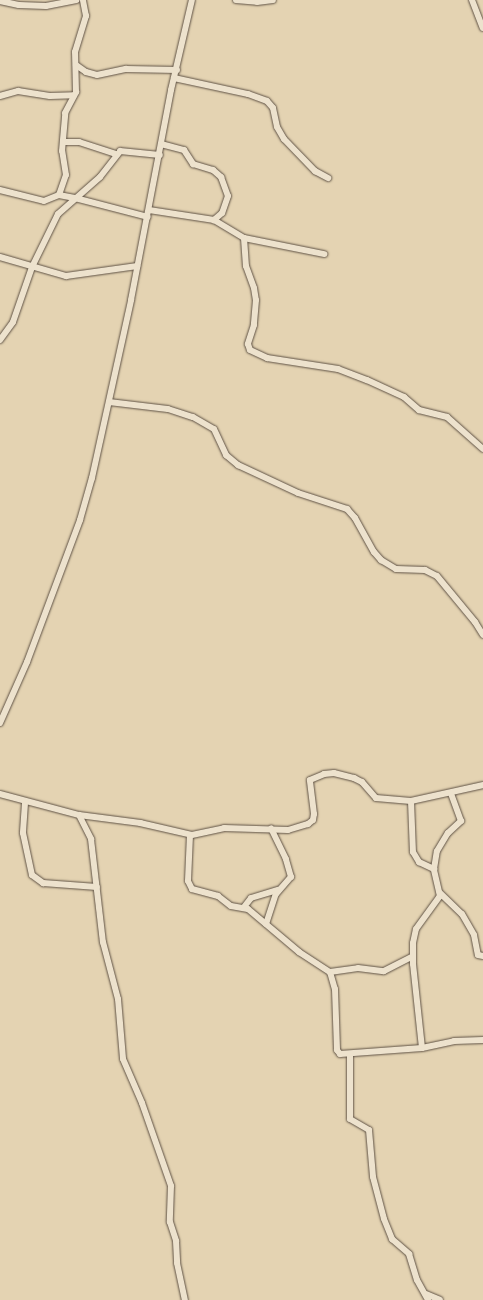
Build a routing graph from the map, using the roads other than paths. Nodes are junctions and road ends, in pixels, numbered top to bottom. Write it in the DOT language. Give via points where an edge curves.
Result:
graph roads {
  1 [pos="76,0"];
  2 [pos="83,0"];
  3 [pos="192,0"];
  4 [pos="236,0"];
  5 [pos="273,0"];
  6 [pos="472,0"];
  7 [pos="0,1"];
  8 [pos="483,28"];
  9 [pos="76,65"];
  10 [pos="177,70"];
  11 [pos="174,78"];
  12 [pos="74,95"];
  13 [pos="0,96"];
  14 [pos="63,142"];
  15 [pos="160,144"];
  16 [pos="117,154"];
  17 [pos="160,155"];
  18 [pos="328,178"];
  19 [pos="0,190"];
  20 [pos="59,195"];
  21 [pos="75,198"];
  22 [pos="149,210"];
  23 [pos="148,217"];
  24 [pos="214,220"];
  25 [pos="244,238"];
  26 [pos="324,254"];
  27 [pos="0,257"];
  28 [pos="32,266"];
  29 [pos="137,266"];
  30 [pos="38,269"];
  31 [pos="29,275"];
  32 [pos="0,340"];
  33 [pos="109,402"];
  34 [pos="483,449"];
  35 [pos="483,636"];
  36 [pos="0,723"];
  37 [pos="483,785"];
  38 [pos="0,794"];
  39 [pos="451,794"];
  40 [pos="411,801"];
  41 [pos="25,803"];
  42 [pos="79,815"];
  43 [pos="271,828"];
  44 [pos="190,835"];
  45 [pos="434,868"];
  46 [pos="97,887"];
  47 [pos="278,890"];
  48 [pos="440,893"];
  49 [pos="244,907"];
  50 [pos="266,924"];
  51 [pos="483,956"];
  52 [pos="412,957"];
  53 [pos="330,972"];
  54 [pos="483,1040"];
  55 [pos="422,1048"];
  56 [pos="350,1054"];
  57 [pos="427,1297"];
  58 [pos="185,1300"];
  59 [pos="440,1300"];
  1 -- 7 [label="street" via="46,6"];
  2 -- 9 [label="street" via="86,16 75,52"];
  3 -- 10 [label="street"];
  4 -- 5 [label="street"];
  6 -- 8 [label="street"];
  9 -- 10 [label="street" via="86,72 97,75 126,69"];
  9 -- 12 [label="street"];
  10 -- 11 [label="street"];
  11 -- 15 [label="street"];
  11 -- 18 [label="street" via="248,94 267,101 273,108 276,127 284,139 315,171"];
  12 -- 13 [label="street" via="56,97 18,91"];
  12 -- 14 [label="street" via="65,113"];
  14 -- 16 [label="street" via="79,142"];
  14 -- 20 [label="street" via="66,175"];
  15 -- 17 [label="street"];
  15 -- 24 [label="street" via="184,150 193,164 213,170 221,177 228,196 222,213"];
  16 -- 17 [label="street" via="125,150"];
  16 -- 21 [label="street" via="100,177"];
  17 -- 22 [label="street"];
  19 -- 20 [label="street" via="44,202"];
  20 -- 21 [label="street"];
  21 -- 23 [label="street"];
  21 -- 28 [label="street" via="58,214"];
  22 -- 23 [label="street"];
  22 -- 24 [label="street"];
  23 -- 29 [label="street"];
  24 -- 25 [label="street"];
  25 -- 26 [label="street"];
  25 -- 34 [label="street" via="246,266 256,300 254,325 248,344 250,350 267,358 338,369 367,380 407,399 419,410 447,417"];
  27 -- 28 [label="street"];
  28 -- 30 [label="street"];
  28 -- 31 [label="street"];
  29 -- 30 [label="street" via="66,276"];
  29 -- 33 [label="street"];
  30 -- 31 [label="street"];
  31 -- 32 [label="street" via="13,322"];
  33 -- 35 [label="street" via="160,408 193,417 214,429 226,455 238,465 298,493 347,509 381,560 396,569 425,570 437,576 475,622"];
  33 -- 36 [label="street" via="80,520 27,662"];
  37 -- 39 [label="street"];
  38 -- 41 [label="street"];
  39 -- 40 [label="street"];
  39 -- 45 [label="street" via="460,821 440,844"];
  40 -- 43 [label="street" via="376,798 362,782 354,778 334,773 324,774 314,777 309,784 313,820 292,829"];
  40 -- 45 [label="street" via="413,852 419,862"];
  41 -- 42 [label="street"];
  41 -- 46 [label="street" via="23,833 32,875 44,883"];
  42 -- 44 [label="street" via="140,823"];
  42 -- 46 [label="street" via="91,840"];
  43 -- 44 [label="street" via="224,828"];
  43 -- 47 [label="street" via="290,871 289,880"];
  44 -- 49 [label="street" via="188,881 192,889 218,896 231,906"];
  45 -- 48 [label="street"];
  46 -- 58 [label="street" via="103,942 118,999 121,1050 126,1071 142,1103 169,1180 170,1222"];
  47 -- 49 [label="street" via="251,898"];
  47 -- 50 [label="street"];
  48 -- 51 [label="street" via="462,914 474,935 478,955"];
  48 -- 52 [label="street" via="416,929"];
  49 -- 50 [label="street"];
  50 -- 53 [label="street" via="299,952"];
  52 -- 53 [label="street" via="384,971 358,968"];
  52 -- 55 [label="street"];
  53 -- 56 [label="street" via="335,989 338,1050 341,1055"];
  54 -- 55 [label="street" via="449,1042"];
  55 -- 56 [label="street"];
  56 -- 57 [label="street" via="350,1119 369,1130 373,1177 384,1219 392,1239 409,1254 417,1280"];
  57 -- 59 [label="street"];
}
